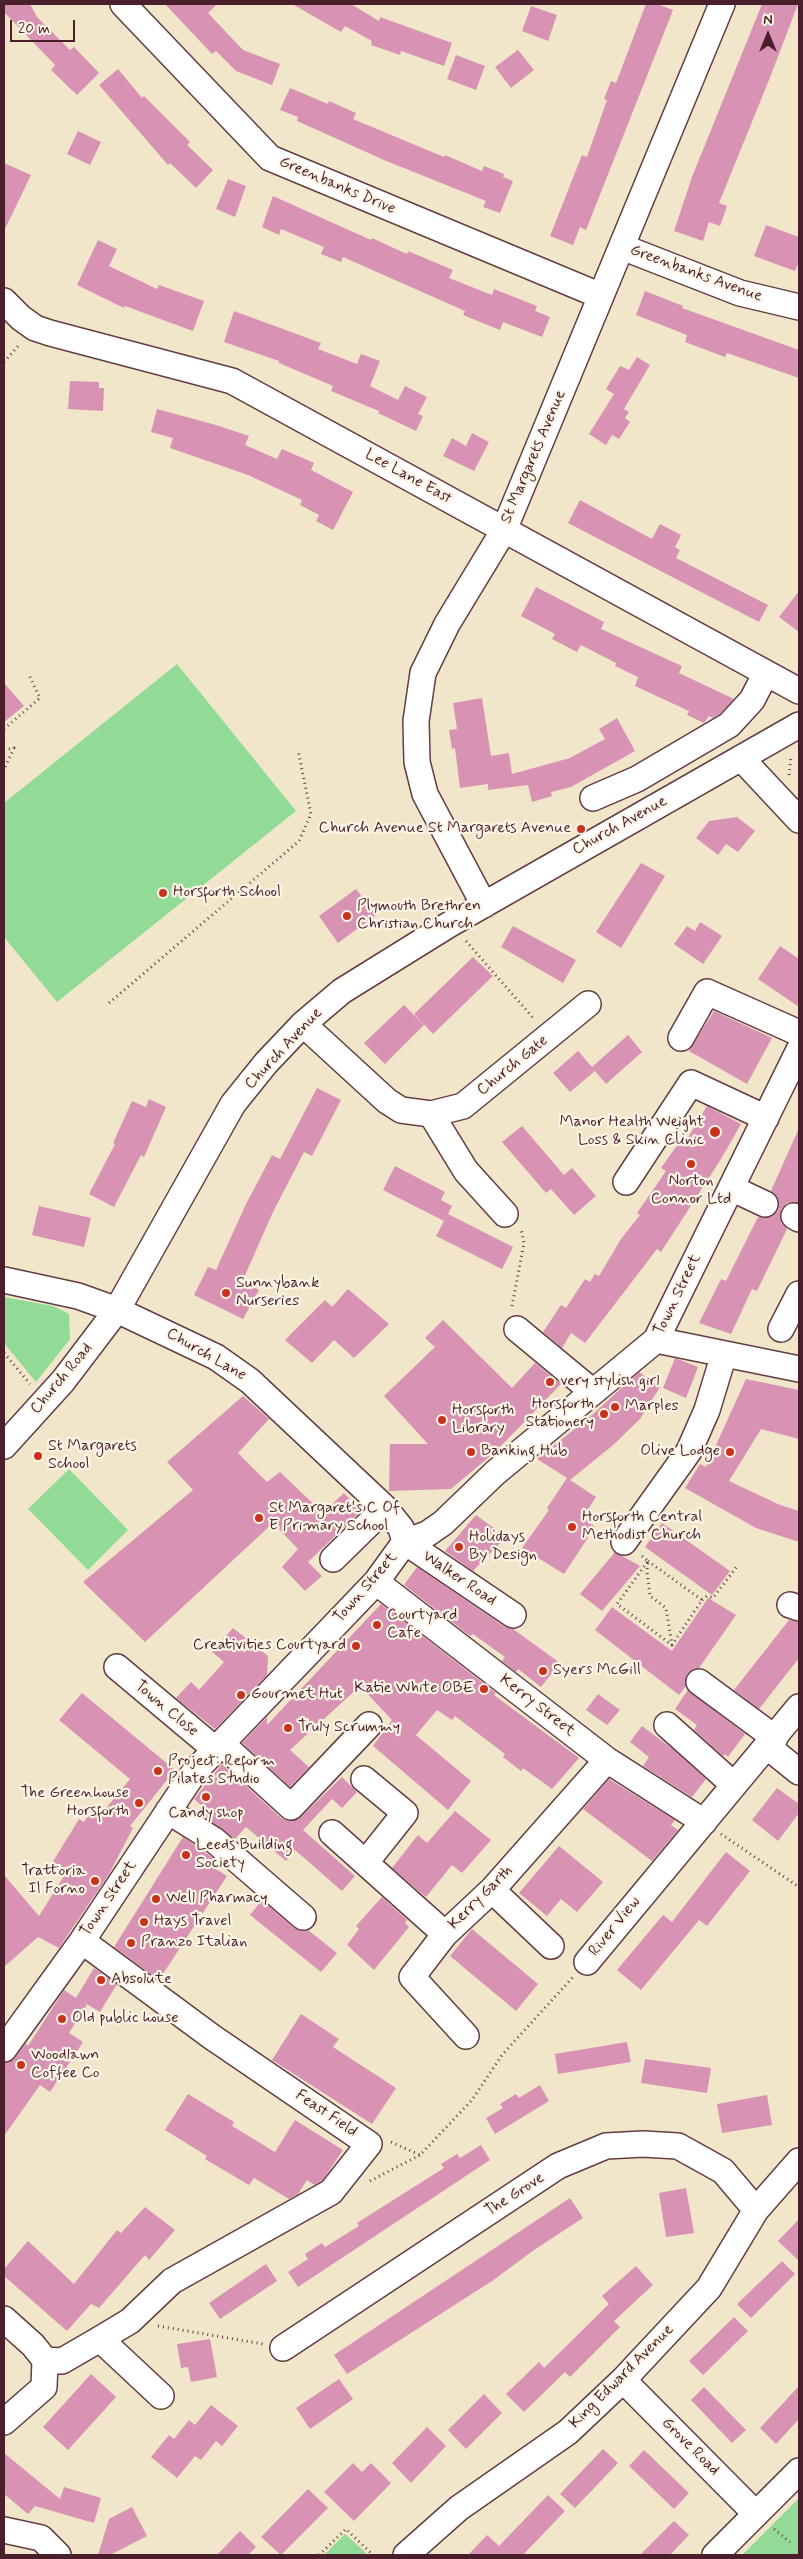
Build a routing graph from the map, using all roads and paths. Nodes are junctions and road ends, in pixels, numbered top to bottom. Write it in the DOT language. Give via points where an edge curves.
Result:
graph roads {
  1 [pos="123,4"];
  2 [pos="722,4"];
  3 [pos="622,247"];
  4 [pos="601,296"];
  5 [pos="4,301"];
  6 [pos="799,307"];
  7 [pos="504,530"];
  8 [pos="766,673"];
  9 [pos="30,675"];
  10 [pos="799,691"];
  11 [pos="799,724"];
  12 [pos="4,729"];
  13 [pos="4,750"];
  14 [pos="298,750"];
  15 [pos="795,750"];
  16 [pos="741,758"];
  17 [pos="4,770"];
  18 [pos="792,781"];
  19 [pos="593,798"];
  20 [pos="799,820"];
  21 [pos="484,905"];
  22 [pos="450,924"];
  23 [pos="108,1004"];
  24 [pos="588,1004"];
  25 [pos="303,1024"];
  26 [pos="799,1033"];
  27 [pos="549,1036"];
  28 [pos="681,1038"];
  29 [pos="799,1050"];
  30 [pos="431,1114"];
  31 [pos="766,1118"];
  32 [pos="626,1182"];
  33 [pos="731,1188"];
  34 [pos="764,1204"];
  35 [pos="505,1214"];
  36 [pos="4,1280"];
  37 [pos="799,1294"];
  38 [pos="118,1310"];
  39 [pos="516,1320"];
  40 [pos="781,1329"];
  41 [pos="656,1340"];
  42 [pos="4,1353"];
  43 [pos="724,1354"];
  44 [pos="799,1369"];
  45 [pos="593,1392"];
  46 [pos="45,1402"];
  47 [pos="4,1446"];
  48 [pos="385,1508"];
  49 [pos="405,1542"];
  50 [pos="624,1542"];
  51 [pos="333,1559"];
  52 [pos="648,1561"];
  53 [pos="738,1565"];
  54 [pos="376,1582"];
  55 [pos="702,1600"];
  56 [pos="513,1615"];
  57 [pos="672,1645"];
  58 [pos="117,1667"];
  59 [pos="699,1682"];
  60 [pos="799,1707"];
  61 [pos="369,1725"];
  62 [pos="667,1726"];
  63 [pos="771,1742"];
  64 [pos="219,1747"];
  65 [pos="607,1760"];
  66 [pos="799,1772"];
  67 [pos="364,1779"];
  68 [pos="734,1785"];
  69 [pos="168,1811"];
  70 [pos="704,1822"];
  71 [pos="332,1833"];
  72 [pos="366,1862"];
  73 [pos="799,1887"];
  74 [pos="492,1890"];
  75 [pos="303,1916"];
  76 [pos="445,1934"];
  77 [pos="82,1941"];
  78 [pos="551,1946"];
  79 [pos="587,1962"];
  80 [pos="466,2036"];
  81 [pos="4,2049"];
  82 [pos="387,2140"];
  83 [pos="799,2160"];
  84 [pos="756,2210"];
  85 [pos="4,2319"];
  86 [pos="130,2321"];
  87 [pos="100,2339"];
  88 [pos="283,2348"];
  89 [pos="45,2360"];
  90 [pos="623,2380"];
  91 [pos="161,2396"];
  92 [pos="4,2422"];
  93 [pos="799,2471"];
  94 [pos="756,2514"];
  95 [pos="4,2530"];
  96 [pos="58,2555"];
  97 [pos="319,2555"];
  98 [pos="373,2555"];
  99 [pos="406,2555"];
  100 [pos="715,2555"];
  1 -- 4 [label="street, Greenbanks Drive" via="270,158"];
  2 -- 3 [label="street, St Margarets Avenue"];
  3 -- 4 [label="street, St Margarets Avenue"];
  3 -- 6 [label="street, Greenbanks Avenue" via="740,293"];
  4 -- 7 [label="street, St Margarets Avenue"];
  5 -- 7 [label="street, Lee Lane East" via="20,318 50,334 232,381"];
  7 -- 8 [label="street, Lee Lane East"];
  7 -- 21 [label="street, St Margarets Avenue" via="447,624 423,673 416,721 417,762 425,794"];
  8 -- 10 [label="street, Lee Lane East"];
  8 -- 19 [label="street" via="752,700 729,725 637,779"];
  9 -- 12 [label="path" via="40,698"];
  11 -- 16 [label="street, Church Avenue"];
  13 -- 17 [label="path" via="14,748"];
  14 -- 23 [label="path" via="311,814 299,841"];
  15 -- 18 [label="path" via="791,753 788,774"];
  16 -- 20 [label="street"];
  16 -- 21 [label="street, Church Avenue"];
  21 -- 22 [label="street, Church Avenue"];
  22 -- 25 [label="street, Church Avenue" via="342,991"];
  22 -- 27 [label="path"];
  24 -- 27 [label="street, Church Gate"];
  25 -- 30 [label="street, Church Gate" via="387,1101 401,1110"];
  25 -- 38 [label="street, Church Avenue" via="233,1104"];
  26 -- 28 [label="street" via="708,992"];
  27 -- 30 [label="street, Church Gate" via="464,1106"];
  29 -- 31 [label="street, Town Street"];
  30 -- 35 [label="street" via="466,1171"];
  31 -- 32 [label="street" via="690,1083"];
  31 -- 33 [label="street, Town Street"];
  33 -- 34 [label="street"];
  33 -- 41 [label="street, Town Street"];
  35 -- 39 [label="path" via="516,1221 524,1243 513,1296"];
  36 -- 38 [label="street, Church Lane" via="78,1296"];
  37 -- 40 [label="street"];
  38 -- 46 [label="street, Church Road"];
  38 -- 48 [label="street, Church Lane" via="216,1357 250,1381"];
  39 -- 45 [label="street"];
  41 -- 43 [label="street"];
  41 -- 45 [label="street, Town Street"];
  42 -- 46 [label="path"];
  43 -- 44 [label="street"];
  43 -- 50 [label="street" via="708,1410 689,1450"];
  45 -- 49 [label="street, Town Street" via="495,1474 443,1523 427,1534"];
  46 -- 47 [label="street, Church Road"];
  48 -- 49 [label="street, Church Lane" via="401,1528"];
  48 -- 51 [label="street"];
  49 -- 54 [label="street, Town Street"];
  49 -- 56 [label="street, Walker Road"];
  50 -- 52 [label="path"];
  52 -- 55 [label="path"];
  52 -- 57 [label="path" via="650,1596 666,1608"];
  52 -- 57 [label="path" via="617,1604"];
  53 -- 55 [label="path" via="713,1598 707,1596"];
  54 -- 64 [label="street, Town Street"];
  54 -- 65 [label="street, Kerry Street"];
  55 -- 57 [label="path"];
  58 -- 64 [label="street, Town Close"];
  59 -- 63 [label="street"];
  60 -- 63 [label="street"];
  61 -- 64 [label="street, Town Close" via="291,1806"];
  62 -- 68 [label="street"];
  63 -- 66 [label="street"];
  63 -- 68 [label="street"];
  64 -- 69 [label="street, Town Street" via="195,1771"];
  65 -- 70 [label="street, Kerry Street"];
  65 -- 74 [label="street, Kerry Garth"];
  67 -- 72 [label="street" via="404,1813"];
  68 -- 70 [label="street"];
  69 -- 75 [label="street" via="214,1840"];
  69 -- 77 [label="street, Town Street"];
  70 -- 73 [label="path"];
  70 -- 79 [label="street, River View"];
  71 -- 72 [label="street"];
  72 -- 76 [label="street"];
  74 -- 76 [label="street, Kerry Garth"];
  74 -- 78 [label="street"];
  76 -- 80 [label="street, Kerry Garth" via="412,1977"];
  77 -- 81 [label="street, Town Street"];
  77 -- 86 [label="street, Feast Field" via="212,2037 369,2144 331,2192 172,2281"];
  79 -- 82 [label="path" via="502,2055 472,2100 420,2155"];
  83 -- 84 [label="street, King Edward Avenue"];
  84 -- 88 [label="street, The Grove" via="723,2171 678,2146 606,2146 558,2166"];
  84 -- 90 [label="street, King Edward Avenue" via="709,2288"];
  85 -- 89 [label="street"];
  86 -- 87 [label="street, Feast Field"];
  86 -- 88 [label="path"];
  87 -- 89 [label="street, Feast Field" via="62,2361"];
  87 -- 91 [label="street"];
  89 -- 92 [label="street" via="44,2386"];
  90 -- 94 [label="street, Grove Road"];
  90 -- 99 [label="street, King Edward Avenue" via="568,2432 459,2508"];
  93 -- 94 [label="street"];
  94 -- 100 [label="street"];
  95 -- 96 [label="street" via="41,2538"];
  97 -- 98 [label="path" via="346,2529"];
}
